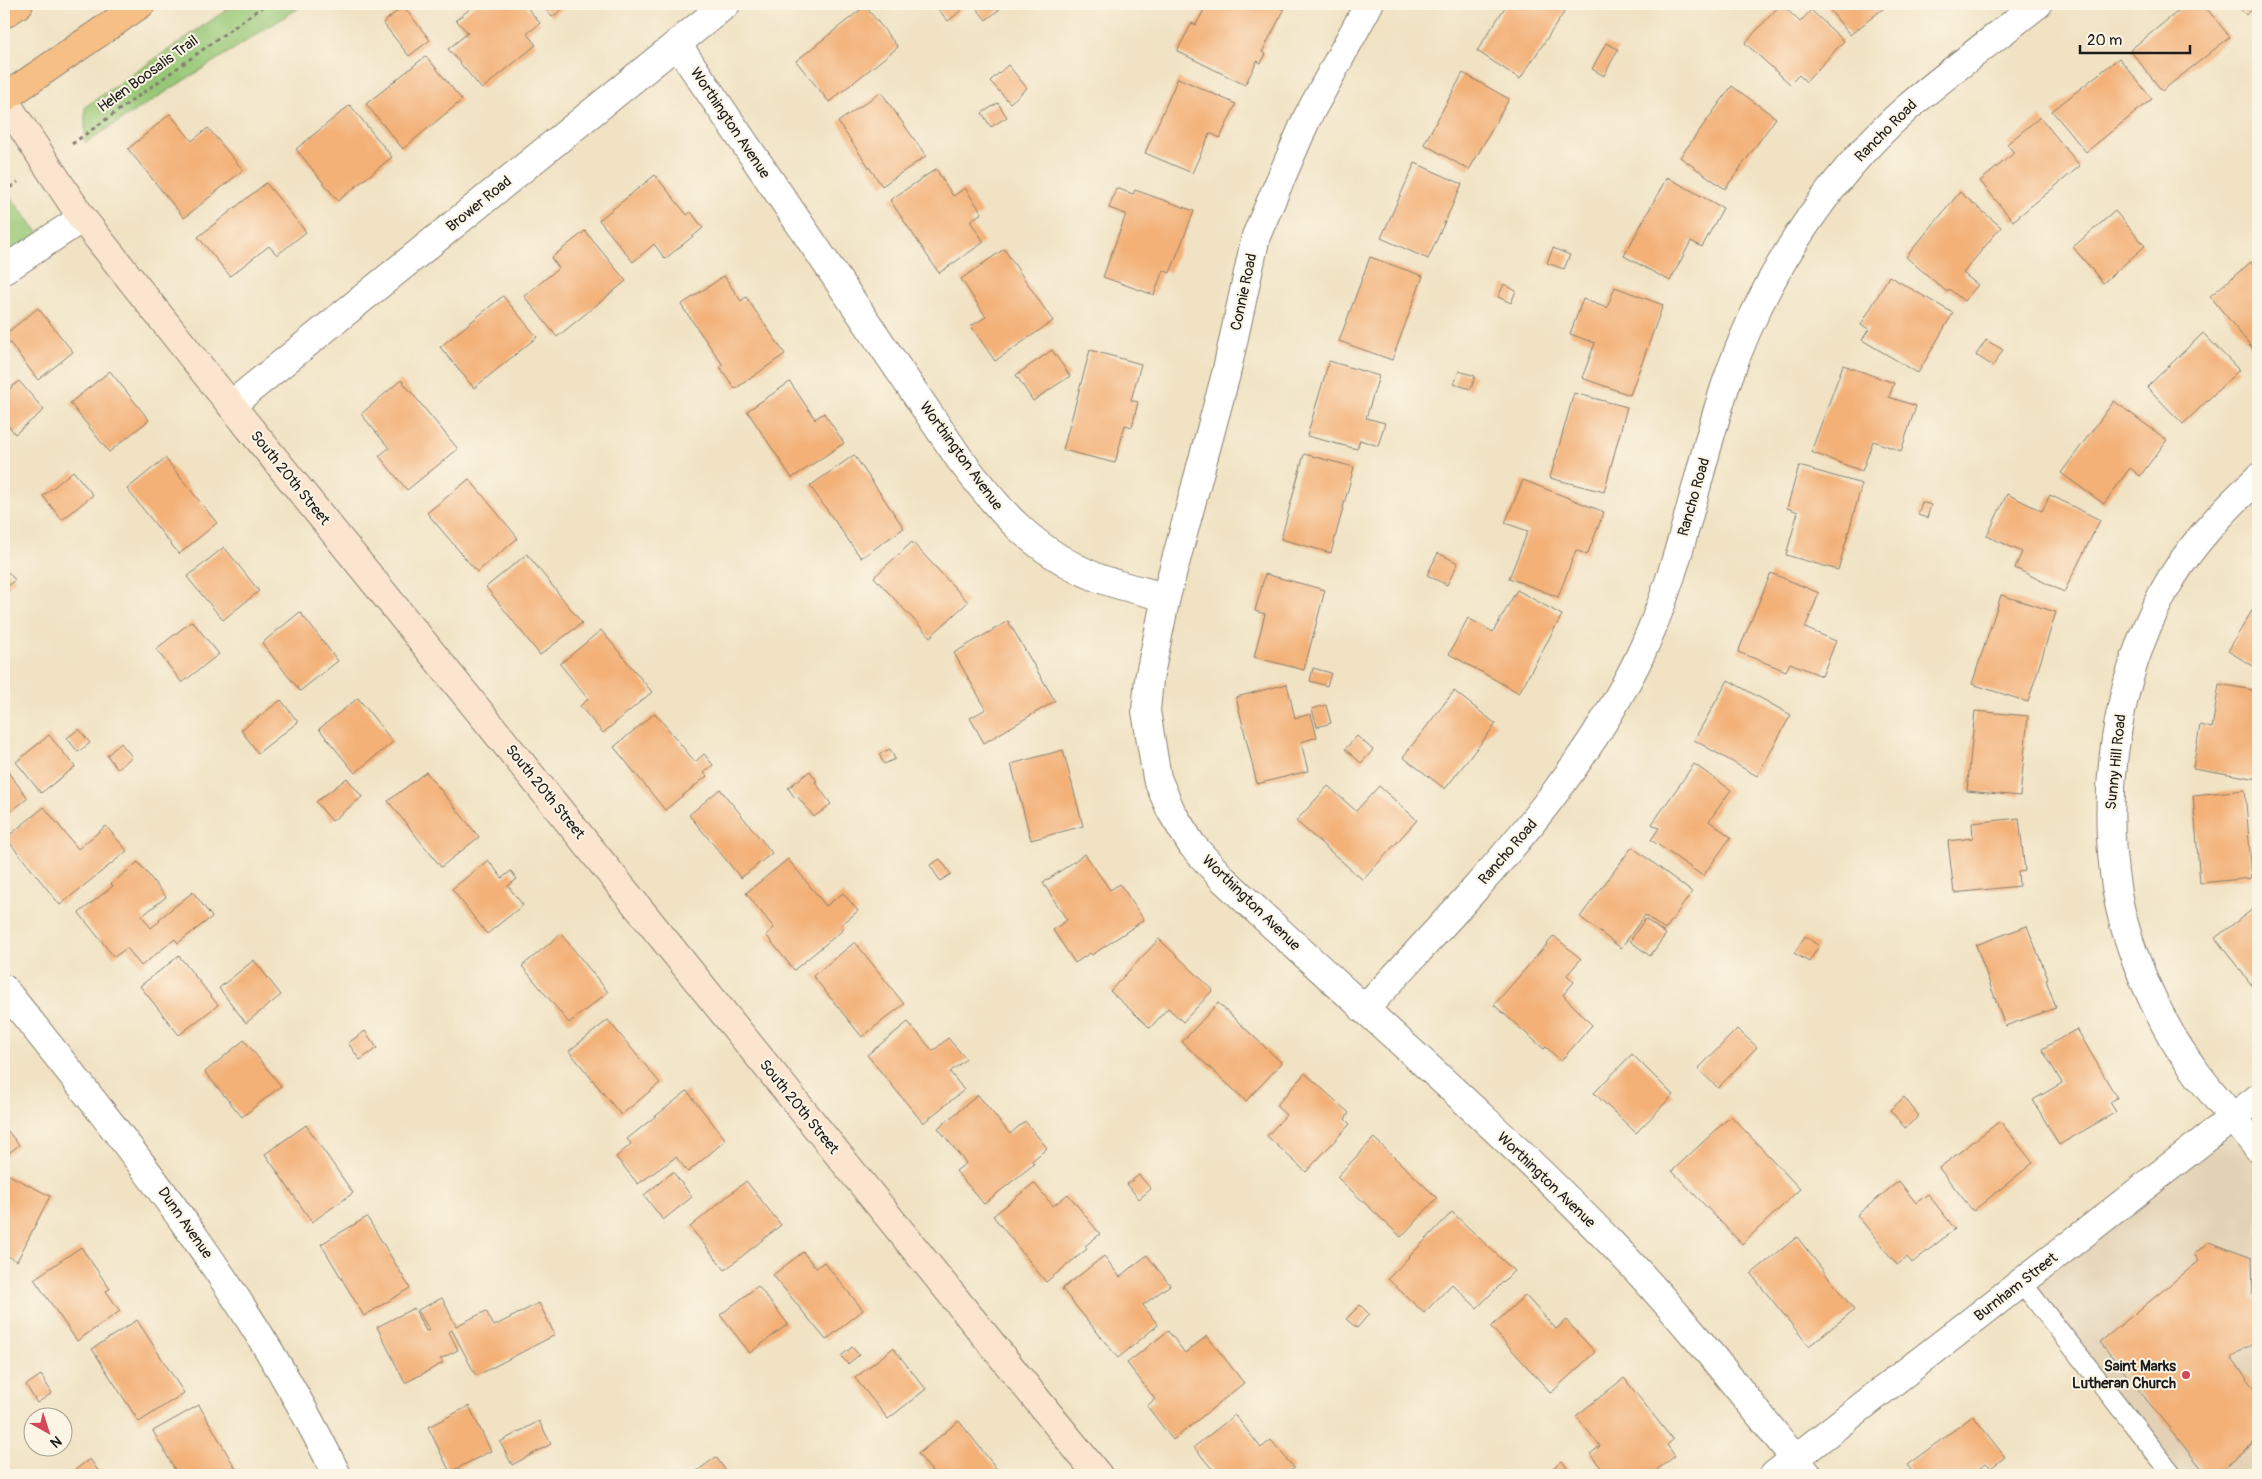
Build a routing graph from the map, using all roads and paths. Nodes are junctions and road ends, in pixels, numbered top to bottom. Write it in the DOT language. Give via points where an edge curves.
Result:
graph roads {
  1 [pos="19,4"];
  2 [pos="141,4"];
  3 [pos="266,4"];
  4 [pos="726,4"];
  5 [pos="1369,4"];
  6 [pos="2038,4"];
  7 [pos="4,14"];
  8 [pos="677,44"];
  9 [pos="4,99"];
  10 [pos="44,164"];
  11 [pos="82,218"];
  12 [pos="4,270"];
  13 [pos="231,405"];
  14 [pos="2258,478"];
  15 [pos="1166,598"];
  16 [pos="4,989"];
  17 [pos="1364,1010"];
  18 [pos="2258,1098"];
  19 [pos="2234,1118"];
  20 [pos="2258,1148"];
  21 [pos="2022,1283"];
  22 [pos="1802,1467"];
  23 [pos="337,1475"];
  24 [pos="1098,1475"];
  25 [pos="1774,1475"];
  26 [pos="2173,1475"];
  1 -- 7 [label="main road"];
  2 -- 9 [label="main road"];
  3 -- 10 [label="path, Helen Boosalis Trail"];
  4 -- 8 [label="street, Brower Road"];
  5 -- 15 [label="street, Connie Road" via="1307,118 1256,236 1226,374"];
  6 -- 17 [label="street, Rancho Road" via="1906,109 1850,167 1801,231 1761,300 1726,385 1654,625 1634,668 1556,794 1494,870"];
  8 -- 13 [label="street, Brower Road"];
  8 -- 15 [label="street, Worthington Avenue" via="959,458 1009,520 1034,543 1065,562 1097,577"];
  9 -- 10 [label="street, South 20th Street"];
  10 -- 11 [label="street, South 20th Street"];
  11 -- 12 [label="street"];
  11 -- 13 [label="street, South 20th Street"];
  13 -- 24 [label="street, South 20th Street"];
  14 -- 19 [label="street, Sunny Hill Road" via="2223,511 2197,543 2165,590 2143,638 2122,706 2110,815 2117,893 2127,932 2151,997 2183,1053"];
  15 -- 17 [label="street, Worthington Avenue" via="1149,679 1146,711 1157,778 1171,811 1192,845 1223,880"];
  16 -- 23 [label="street, Dunn Avenue" via="151,1174 228,1283 293,1389"];
  17 -- 22 [label="street, Worthington Avenue" via="1612,1244 1673,1310"];
  18 -- 19 [label="street, Burnham Street"];
  19 -- 20 [label="street, Sunny Hill Road"];
  19 -- 21 [label="street, Burnham Street"];
  21 -- 22 [label="street, Burnham Street"];
  21 -- 26 [label="lane"];
  22 -- 25 [label="street, Burnham Street"];
}
